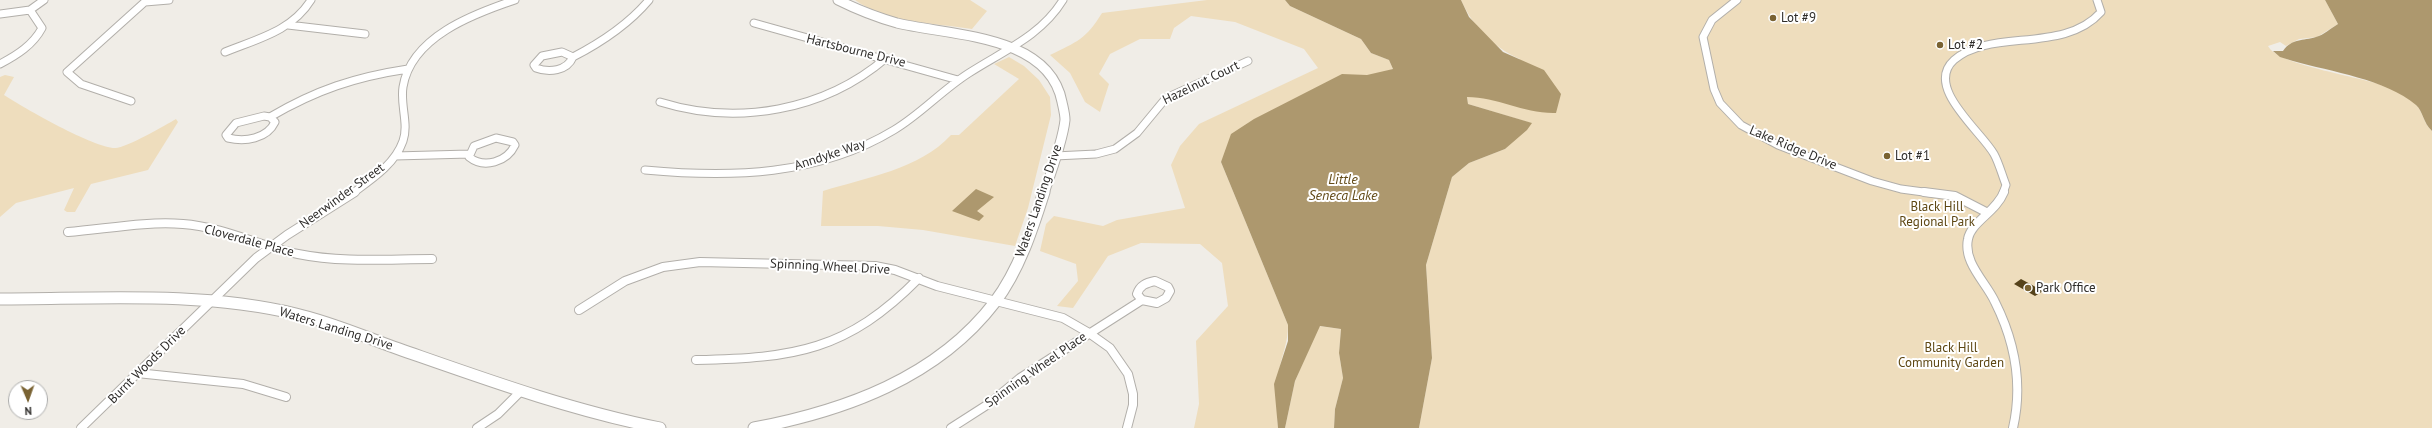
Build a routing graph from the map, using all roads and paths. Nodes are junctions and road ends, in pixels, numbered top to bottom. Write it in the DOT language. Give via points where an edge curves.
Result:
graph roads {
  1 [pos="44,0"];
  2 [pos="169,0"];
  3 [pos="311,0"];
  4 [pos="516,0"];
  5 [pos="649,0"];
  6 [pos="838,0"];
  7 [pos="1063,0"];
  8 [pos="1737,0"];
  9 [pos="2097,0"];
  10 [pos="146,1"];
  11 [pos="30,10"];
  12 [pos="0,14"];
  13 [pos="754,23"];
  14 [pos="288,25"];
  15 [pos="365,34"];
  16 [pos="1012,47"];
  17 [pos="225,52"];
  18 [pos="573,57"];
  19 [pos="886,58"];
  20 [pos="1248,61"];
  21 [pos="0,64"];
  22 [pos="408,69"];
  23 [pos="958,80"];
  24 [pos="131,101"];
  25 [pos="660,102"];
  26 [pos="270,117"];
  27 [pos="469,154"];
  28 [pos="395,156"];
  29 [pos="1055,156"];
  30 [pos="645,170"];
  31 [pos="1988,213"];
  32 [pos="68,232"];
  33 [pos="272,247"];
  34 [pos="432,260"];
  35 [pos="919,278"];
  36 [pos="0,299"];
  37 [pos="212,300"];
  38 [pos="1142,300"];
  39 [pos="995,301"];
  40 [pos="579,310"];
  41 [pos="1089,333"];
  42 [pos="696,360"];
  43 [pos="137,373"];
  44 [pos="521,391"];
  45 [pos="286,397"];
  46 [pos="81,428"];
  47 [pos="477,428"];
  48 [pos="660,428"];
  49 [pos="754,428"];
  50 [pos="951,428"];
  51 [pos="1127,428"];
  52 [pos="2013,428"];
  1 -- 11 [label="street"];
  2 -- 10 [label="street"];
  3 -- 14 [label="street" via="302,14"];
  4 -- 22 [label="street, Neerwinder Street" via="471,17 444,33 423,50"];
  5 -- 18 [label="street" via="631,19"];
  6 -- 16 [label="street, Waters Landing Drive" via="846,7 870,18 973,35"];
  7 -- 16 [label="street, Anndyke Way" via="1056,13 1044,25"];
  8 -- 31 [label="street, Lake Ridge Drive" via="1715,17 1704,29 1703,37 1714,89 1720,103 1741,125 1778,145 1872,181 1955,196"];
  9 -- 31 [label="street" via="2101,12 2081,29 1980,47 1961,54 1949,64 1944,78 1947,92 1994,154 2003,173 2006,185 2002,196 1997,206"];
  10 -- 24 [label="street" via="67,72 81,84"];
  11 -- 12 [label="street"];
  11 -- 21 [label="street" via="42,28 39,34 27,46"];
  13 -- 19 [label="street, Hartsbourne Drive"];
  14 -- 15 [label="street"];
  14 -- 17 [label="street"];
  16 -- 23 [label="street, Anndyke Way"];
  16 -- 29 [label="street, Waters Landing Drive" via="1049,71 1060,88 1066,107 1066,119"];
  18 -- 18 [label="street" via="566,66 555,70 539,70 534,65 538,58 556,52 567,52"];
  19 -- 23 [label="street, Hartsbourne Drive"];
  19 -- 25 [label="street" via="866,75 842,89 812,102 781,109 748,113 720,112 675,108"];
  20 -- 29 [label="street, Hazelnut Court" via="1166,98 1132,138 1119,148 1099,155"];
  22 -- 26 [label="street" via="364,75 332,84 307,95"];
  22 -- 28 [label="street, Neerwinder Street" via="403,88 407,130"];
  23 -- 30 [label="street, Anndyke Way" via="893,131 858,148 817,162 773,172 729,176"];
  26 -- 26 [label="street" via="275,122 274,125 260,136 239,140 228,138 226,135 230,128 242,120 257,116"];
  27 -- 27 [label="street" via="482,142 496,138 509,139 514,145 514,149 505,157 491,162 476,162"];
  27 -- 28 [label="street"];
  28 -- 33 [label="street, Neerwinder Street" via="368,181"];
  29 -- 39 [label="street, Waters Landing Drive" via="1030,234"];
  31 -- 52 [label="street" via="1970,230 1967,248 1971,262 1995,301 2016,357 2019,391"];
  32 -- 33 [label="street, Cloverdale Place" via="184,224 219,230"];
  33 -- 34 [label="street, Cloverdale Place" via="320,257"];
  33 -- 37 [label="street, Neerwinder Street"];
  35 -- 39 [label="street, Spinning Wheel Drive" via="937,286"];
  35 -- 40 [label="street, Spinning Wheel Drive" via="874,266 700,262 663,267 625,281"];
  35 -- 42 [label="street" via="879,317 852,333 825,344 792,354 762,359"];
  36 -- 37 [label="street, Waters Landing Drive"];
  37 -- 43 [label="street, Burnt Woods Drive"];
  37 -- 44 [label="street, Waters Landing Drive" via="248,304 298,315"];
  38 -- 41 [label="street, Spinning Wheel Place"];
  39 -- 41 [label="street, Spinning Wheel Drive" via="1063,318"];
  39 -- 49 [label="street, Waters Landing Drive" via="968,331 936,358 895,383 840,407 781,424"];
  41 -- 50 [label="street, Spinning Wheel Place" via="1020,378 990,403"];
  41 -- 51 [label="street, Spinning Wheel Drive" via="1110,348 1128,374 1133,405"];
  43 -- 45 [label="street" via="243,384"];
  43 -- 46 [label="street, Burnt Woods Drive"];
  44 -- 47 [label="street" via="498,414"];
  44 -- 48 [label="street, Waters Landing Drive" via="621,421"];
}
